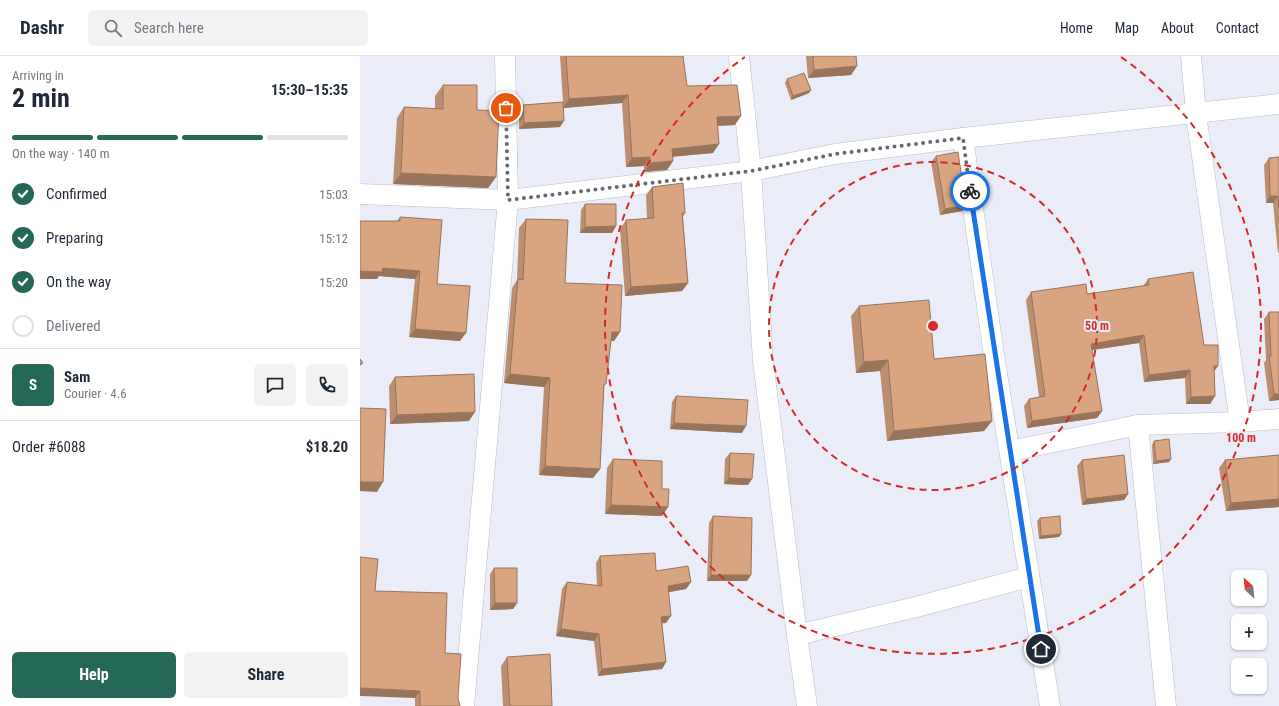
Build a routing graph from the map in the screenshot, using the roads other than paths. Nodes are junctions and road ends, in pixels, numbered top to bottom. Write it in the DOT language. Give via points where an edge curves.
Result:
graph roads {
  1 [pos="505,56"];
  2 [pos="739,56"];
  3 [pos="1190,56"];
  4 [pos="1279,104"];
  5 [pos="1196,114"];
  6 [pos="963,138"];
  7 [pos="751,171"];
  8 [pos="360,194"];
  9 [pos="508,200"];
  10 [pos="1279,419"];
  11 [pos="1240,422"];
  12 [pos="1138,425"];
  13 [pos="1010,451"];
  14 [pos="1029,577"];
  15 [pos="796,636"];
  16 [pos="464,706"];
  17 [pos="807,706"];
  18 [pos="1050,706"];
  19 [pos="1166,706"];
  1 -- 9 [label="street"];
  2 -- 7 [label="street"];
  3 -- 5 [label="street"];
  4 -- 5 [label="street"];
  5 -- 6 [label="street"];
  5 -- 11 [label="street"];
  6 -- 7 [label="street" via="835,154"];
  6 -- 13 [label="street"];
  7 -- 9 [label="street"];
  7 -- 15 [label="street" via="763,361"];
  8 -- 9 [label="street"];
  9 -- 16 [label="street"];
  10 -- 11 [label="street"];
  11 -- 12 [label="street"];
  12 -- 13 [label="street"];
  12 -- 19 [label="street"];
  13 -- 14 [label="street"];
  14 -- 15 [label="street"];
  14 -- 18 [label="street"];
  15 -- 17 [label="street"];
}
